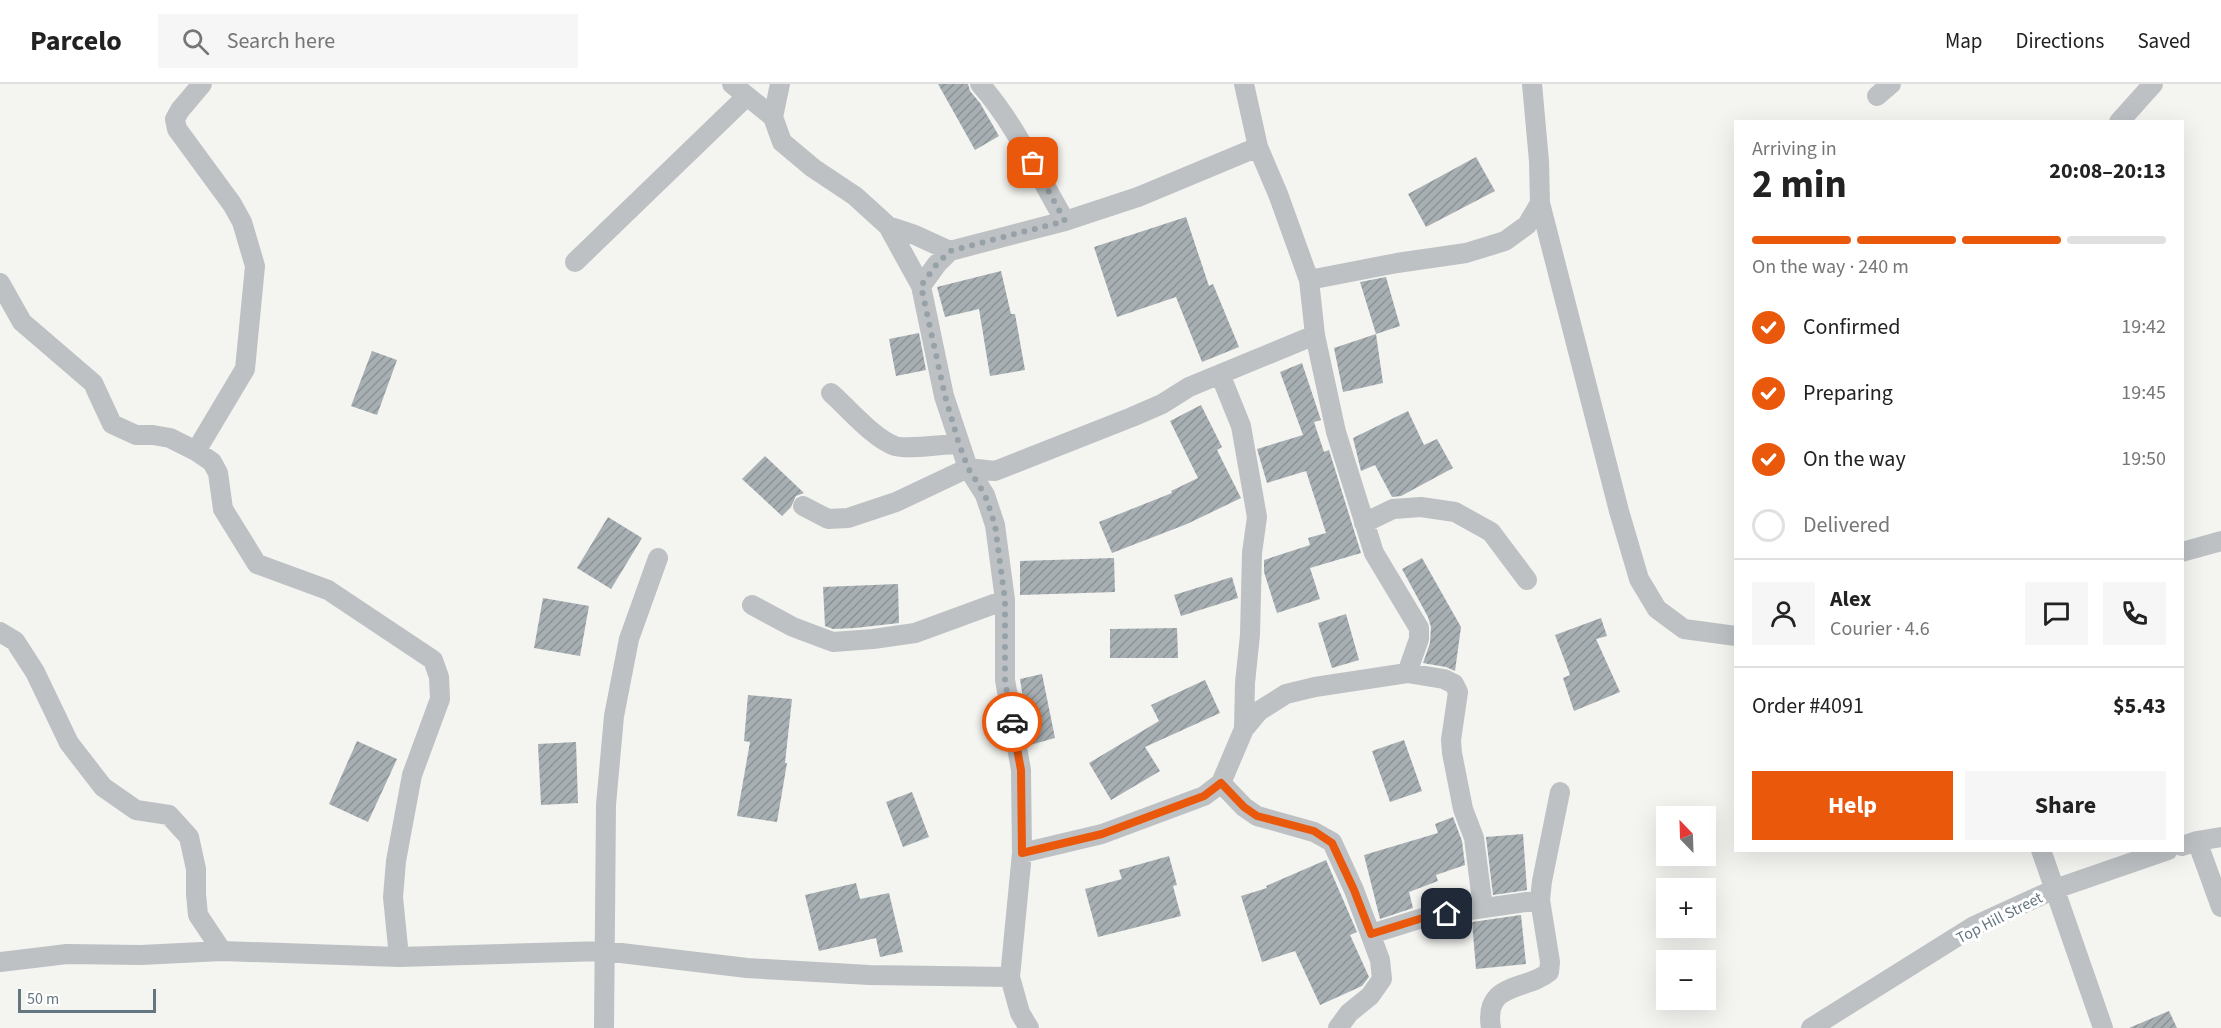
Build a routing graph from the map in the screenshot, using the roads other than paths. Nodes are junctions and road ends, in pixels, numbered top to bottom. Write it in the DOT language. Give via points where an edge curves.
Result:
graph roads {
  1 [pos="202,84"];
  2 [pos="780,84"];
  3 [pos="981,84"];
  4 [pos="1244,84"];
  5 [pos="1532,84"];
  6 [pos="2153,84"];
  7 [pos="740,90"];
  8 [pos="773,117"];
  9 [pos="2121,120"];
  10 [pos="1258,147"];
  11 [pos="1540,203"];
  12 [pos="1065,221"];
  13 [pos="888,226"];
  14 [pos="950,251"];
  15 [pos="575,262"];
  16 [pos="1309,280"];
  17 [pos="0,283"];
  18 [pos="921,286"];
  19 [pos="1315,335"];
  20 [pos="1220,374"];
  21 [pos="831,393"];
  22 [pos="959,444"];
  23 [pos="196,451"];
  24 [pos="968,468"];
  25 [pos="803,506"];
  26 [pos="1364,523"];
  27 [pos="2221,541"];
  28 [pos="2184,551"];
  29 [pos="658,558"];
  30 [pos="1527,580"];
  31 [pos="1005,600"];
  32 [pos="752,605"];
  33 [pos="0,633"];
  34 [pos="1734,636"];
  35 [pos="1407,673"];
  36 [pos="1244,729"];
  37 [pos="1221,783"];
  38 [pos="1560,792"];
  39 [pos="2221,837"];
  40 [pos="2190,843"];
  41 [pos="2042,852"];
  42 [pos="2162,852"];
  43 [pos="1022,853"];
  44 [pos="2055,889"];
  45 [pos="1540,900"];
  46 [pos="1483,908"];
  47 [pos="2221,908"];
  48 [pos="1371,934"];
  49 [pos="222,951"];
  50 [pos="604,951"];
  51 [pos="399,957"];
  52 [pos="0,962"];
  53 [pos="1010,977"];
  54 [pos="604,1028"];
  55 [pos="1029,1028"];
  56 [pos="1338,1028"];
  57 [pos="1491,1028"];
  58 [pos="1811,1028"];
  59 [pos="2103,1028"];
  1 -- 23 [label="street" via="180,110 177,129 232,204 242,222 255,266 245,369"];
  2 -- 8 [label="street"];
  3 -- 12 [label="street" via="1023,144"];
  4 -- 10 [label="street"];
  5 -- 11 [label="street"];
  6 -- 9 [label="street"];
  7 -- 8 [label="street"];
  7 -- 15 [label="street"];
  8 -- 13 [label="street" via="782,142 855,196"];
  10 -- 12 [label="street" via="1138,197"];
  10 -- 16 [label="street"];
  11 -- 16 [label="street" via="1527,225 1505,241 1466,253"];
  11 -- 34 [label="street" via="1640,579 1657,609 1684,629"];
  12 -- 14 [label="street"];
  13 -- 14 [label="street"];
  13 -- 18 [label="street"];
  14 -- 18 [label="street"];
  16 -- 19 [label="street"];
  17 -- 23 [label="street" via="22,322 93,383 112,424 136,435 170,438"];
  18 -- 22 [label="street"];
  19 -- 20 [label="street"];
  19 -- 26 [label="street" via="1336,432"];
  20 -- 24 [label="street" via="1162,404 1015,464 995,471"];
  20 -- 36 [label="street" via="1241,426 1257,518"];
  21 -- 22 [label="street" via="869,430 896,446"];
  22 -- 24 [label="street"];
  23 -- 51 [label="street" via="212,462 218,473 223,509 257,564 328,590 432,660 439,677 440,699 412,775 396,861 393,897"];
  24 -- 25 [label="street" via="896,502 848,518 828,519"];
  24 -- 31 [label="street" via="985,495 995,525"];
  26 -- 30 [label="street" via="1393,509 1421,507 1455,512 1491,532"];
  26 -- 35 [label="street" via="1374,553 1419,628"];
  27 -- 28 [label="street"];
  29 -- 50 [label="street" via="629,639 614,716 606,805"];
  31 -- 32 [label="street" via="915,633 833,642"];
  31 -- 43 [label="street" via="1005,681 1021,770"];
  33 -- 49 [label="street" via="15,641 35,672 69,743 103,787 136,810 169,815 189,837 196,869 198,915"];
  35 -- 36 [label="street" via="1286,694 1259,711"];
  35 -- 46 [label="street" via="1444,679 1454,684 1458,692 1452,753 1463,809 1474,838"];
  36 -- 37 [label="street"];
  37 -- 43 [label="street" via="1204,796 1102,834"];
  37 -- 48 [label="street" via="1257,816 1314,831 1332,843"];
  38 -- 45 [label="street"];
  39 -- 40 [label="street"];
  40 -- 47 [label="street"];
  41 -- 44 [label="street"];
  42 -- 44 [label="street, Top Hill Street"];
  43 -- 53 [label="street"];
  44 -- 58 [label="street, Top Hill Street" via="1974,926"];
  44 -- 59 [label="street"];
  45 -- 46 [label="street"];
  45 -- 57 [label="street" via="1549,972 1504,991 1489,1017"];
  46 -- 48 [label="street" via="1429,916"];
  48 -- 56 [label="street" via="1382,979"];
  49 -- 51 [label="street"];
  49 -- 52 [label="street" via="141,956 67,954"];
  50 -- 51 [label="street"];
  50 -- 53 [label="street" via="747,968"];
  50 -- 54 [label="street"];
  53 -- 55 [label="street" via="1020,1013"];
}
